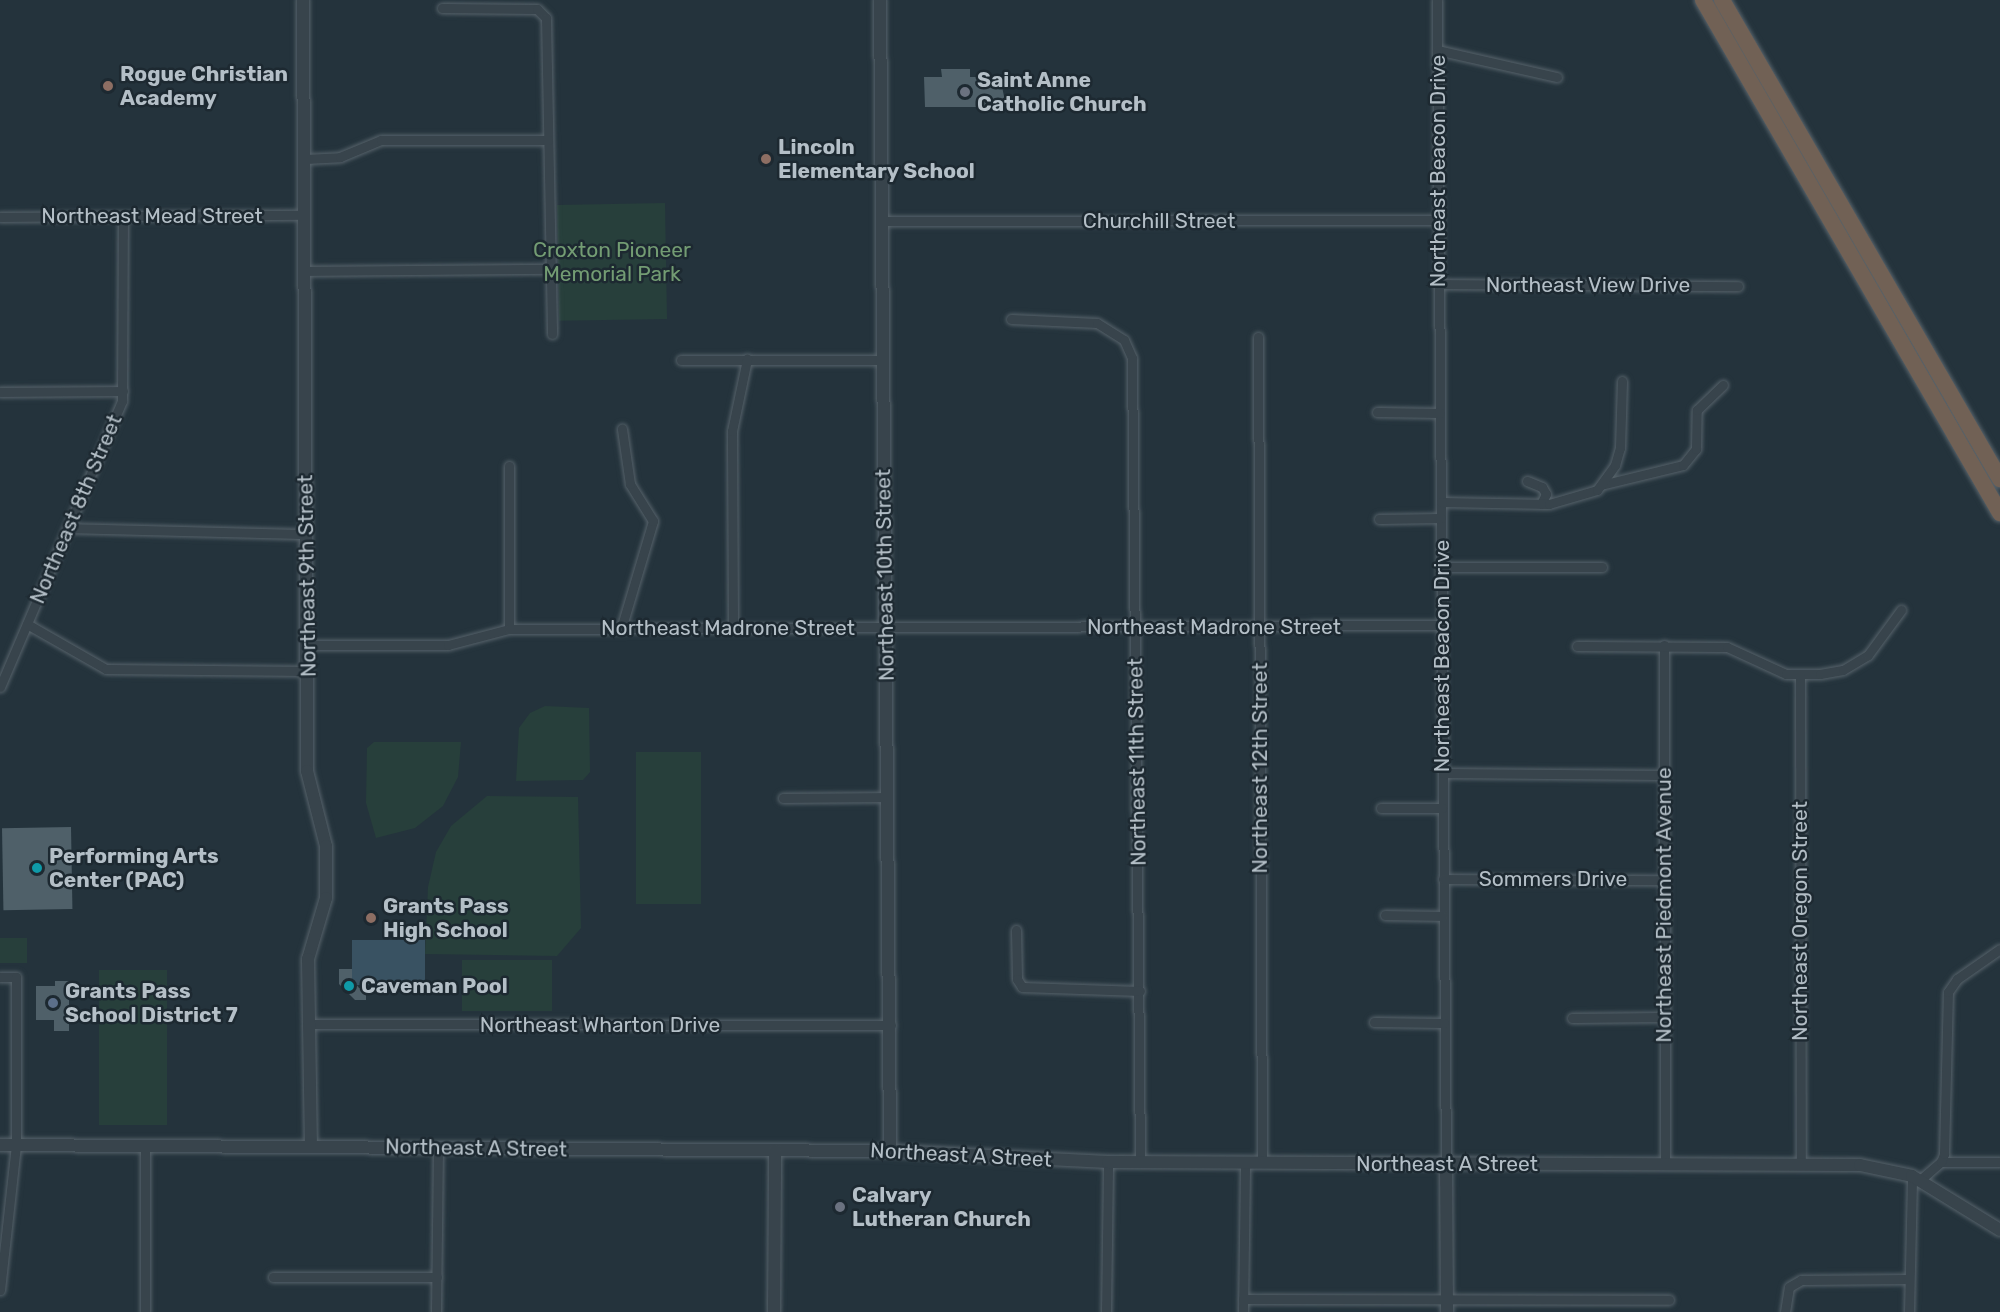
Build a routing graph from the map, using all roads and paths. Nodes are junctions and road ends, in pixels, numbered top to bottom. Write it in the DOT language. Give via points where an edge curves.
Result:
graph roads {
  1 [pos="303,0"];
  2 [pos="880,0"];
  3 [pos="1437,0"];
  4 [pos="1703,0"];
  5 [pos="1722,0"];
  6 [pos="442,8"];
  7 [pos="1437,50"];
  8 [pos="1557,77"];
  9 [pos="548,140"];
  10 [pos="305,159"];
  11 [pos="304,215"];
  12 [pos="123,216"];
  13 [pos="0,217"];
  14 [pos="1438,220"];
  15 [pos="881,221"];
  16 [pos="551,269"];
  17 [pos="304,271"];
  18 [pos="1438,284"];
  19 [pos="1738,285"];
  20 [pos="1011,319"];
  21 [pos="552,334"];
  22 [pos="1258,337"];
  23 [pos="747,359"];
  24 [pos="681,360"];
  25 [pos="882,360"];
  26 [pos="1622,381"];
  27 [pos="1722,385"];
  28 [pos="123,391"];
  29 [pos="0,392"];
  30 [pos="1377,411"];
  31 [pos="1440,413"];
  32 [pos="622,429"];
  33 [pos="508,466"];
  34 [pos="2000,479"];
  35 [pos="1527,481"];
  36 [pos="1601,485"];
  37 [pos="1441,502"];
  38 [pos="1541,504"];
  39 [pos="2000,513"];
  40 [pos="1441,518"];
  41 [pos="1379,519"];
  42 [pos="69,528"];
  43 [pos="306,534"];
  44 [pos="1444,567"];
  45 [pos="1602,567"];
  46 [pos="1900,610"];
  47 [pos="27,624"];
  48 [pos="1439,625"];
  49 [pos="733,627"];
  50 [pos="886,627"];
  51 [pos="1258,627"];
  52 [pos="1135,628"];
  53 [pos="509,629"];
  54 [pos="621,629"];
  55 [pos="307,645"];
  56 [pos="1664,645"];
  57 [pos="1577,646"];
  58 [pos="308,671"];
  59 [pos="1800,677"];
  60 [pos="0,687"];
  61 [pos="1443,773"];
  62 [pos="1664,775"];
  63 [pos="888,797"];
  64 [pos="783,798"];
  65 [pos="1382,808"];
  66 [pos="1442,808"];
  67 [pos="1443,879"];
  68 [pos="1664,880"];
  69 [pos="1385,915"];
  70 [pos="1443,916"];
  71 [pos="1016,930"];
  72 [pos="2000,949"];
  73 [pos="0,977"];
  74 [pos="1140,991"];
  75 [pos="1663,1017"];
  76 [pos="1572,1018"];
  77 [pos="1374,1022"];
  78 [pos="1444,1023"];
  79 [pos="309,1024"];
  80 [pos="891,1025"];
  81 [pos="0,1145"];
  82 [pos="16,1145"];
  83 [pos="145,1145"];
  84 [pos="311,1146"];
  85 [pos="438,1148"];
  86 [pos="775,1150"];
  87 [pos="890,1151"];
  88 [pos="1108,1162"];
  89 [pos="1140,1162"];
  90 [pos="1245,1162"];
  91 [pos="1941,1162"];
  92 [pos="2000,1162"];
  93 [pos="1262,1163"];
  94 [pos="1446,1164"];
  95 [pos="1665,1164"];
  96 [pos="1801,1165"];
  97 [pos="1916,1178"];
  98 [pos="2000,1230"];
  99 [pos="1,1274"];
  100 [pos="273,1276"];
  101 [pos="436,1277"];
  102 [pos="1909,1279"];
  103 [pos="0,1290"];
  104 [pos="1243,1299"];
  105 [pos="1669,1300"];
  106 [pos="1447,1306"];
  107 [pos="145,1312"];
  108 [pos="436,1312"];
  109 [pos="774,1312"];
  110 [pos="1106,1312"];
  111 [pos="1243,1312"];
  112 [pos="1785,1312"];
  113 [pos="1909,1312"];
  1 -- 10 [label="street, Northeast 9th Street"];
  2 -- 15 [label="street, Northeast 10th Street"];
  3 -- 7 [label="street, Northeast Beacon Drive"];
  4 -- 39 [label="highway"];
  5 -- 34 [label="highway"];
  6 -- 9 [label="street" via="544,12"];
  7 -- 8 [label="street"];
  7 -- 14 [label="street, Northeast Beacon Drive"];
  9 -- 10 [label="street" via="381,140 340,157"];
  9 -- 16 [label="street"];
  10 -- 11 [label="street, Northeast 9th Street"];
  11 -- 12 [label="street, Northeast Mead Street"];
  11 -- 17 [label="street, Northeast 9th Street"];
  12 -- 13 [label="street, Northeast Mead Street"];
  12 -- 28 [label="street, Northeast 8th Street"];
  14 -- 15 [label="street, Churchill Street"];
  14 -- 18 [label="street, Northeast Beacon Drive"];
  15 -- 25 [label="street, Northeast 10th Street"];
  16 -- 17 [label="street"];
  16 -- 21 [label="street"];
  17 -- 43 [label="street, Northeast 9th Street"];
  18 -- 19 [label="street, Northeast View Drive"];
  18 -- 31 [label="street, Northeast Beacon Drive"];
  20 -- 52 [label="street, Northeast 11th Street" via="1097,323 1116,332 1129,348 1133,370"];
  22 -- 51 [label="street, Northeast 12th Street"];
  23 -- 24 [label="street"];
  23 -- 25 [label="street"];
  23 -- 49 [label="street" via="732,431"];
  25 -- 50 [label="street, Northeast 10th Street"];
  26 -- 36 [label="street" via="1620,448 1615,465"];
  27 -- 36 [label="street" via="1697,410 1696,449 1683,465"];
  28 -- 29 [label="street"];
  28 -- 42 [label="street, Northeast 8th Street"];
  30 -- 31 [label="street"];
  31 -- 37 [label="street, Northeast Beacon Drive"];
  32 -- 54 [label="street" via="630,484 653,521"];
  33 -- 53 [label="street"];
  35 -- 38 [label="street" via="1542,487 1546,494"];
  36 -- 38 [label="street" via="1576,498"];
  37 -- 38 [label="street"];
  37 -- 40 [label="street, Northeast Beacon Drive"];
  40 -- 41 [label="street"];
  40 -- 44 [label="street, Northeast Beacon Drive"];
  42 -- 43 [label="street"];
  42 -- 47 [label="street, Northeast 8th Street"];
  43 -- 55 [label="street, Northeast 9th Street"];
  44 -- 45 [label="street"];
  44 -- 48 [label="street, Northeast Beacon Drive"];
  46 -- 59 [label="street" via="1874,650 1857,663"];
  47 -- 58 [label="street" via="106,669"];
  47 -- 60 [label="street, Northeast 8th Street"];
  48 -- 51 [label="street, Northeast Madrone Street"];
  48 -- 61 [label="street, Northeast Beacon Drive" via="1445,701"];
  49 -- 50 [label="street, Northeast Madrone Street"];
  49 -- 54 [label="street, Northeast Madrone Street"];
  50 -- 52 [label="street, Northeast Madrone Street"];
  50 -- 63 [label="street, Northeast 10th Street"];
  51 -- 52 [label="street, Northeast Madrone Street"];
  51 -- 93 [label="street, Northeast 12th Street"];
  52 -- 74 [label="street, Northeast 11th Street"];
  53 -- 54 [label="street, Northeast Madrone Street"];
  53 -- 55 [label="street, Northeast Madrone Street" via="448,645"];
  55 -- 58 [label="street, Northeast 9th Street"];
  56 -- 57 [label="street"];
  56 -- 59 [label="street" via="1727,647 1771,669"];
  56 -- 62 [label="street, Northeast Piedmont Avenue"];
  58 -- 79 [label="street, Northeast 9th Street" via="308,784 326,846 325,902 308,959"];
  59 -- 96 [label="street, Northeast Oregon Street"];
  61 -- 62 [label="street"];
  61 -- 66 [label="street, Northeast Beacon Drive"];
  62 -- 68 [label="street, Northeast Piedmont Avenue"];
  63 -- 64 [label="street"];
  63 -- 80 [label="street, Northeast 10th Street"];
  65 -- 66 [label="street"];
  66 -- 67 [label="street, Northeast Beacon Drive"];
  67 -- 68 [label="street, Sommers Drive"];
  67 -- 70 [label="street, Northeast Beacon Drive"];
  68 -- 75 [label="street, Northeast Piedmont Avenue"];
  69 -- 70 [label="street"];
  70 -- 78 [label="street, Northeast Beacon Drive"];
  71 -- 74 [label="street" via="1017,979 1022,987"];
  72 -- 91 [label="street" via="1957,979 1946,1000"];
  73 -- 82 [label="street" via="16,977"];
  74 -- 89 [label="street, Northeast 11th Street"];
  75 -- 76 [label="street"];
  75 -- 95 [label="street, Northeast Piedmont Avenue"];
  77 -- 78 [label="street"];
  78 -- 94 [label="street, Northeast Beacon Drive"];
  79 -- 80 [label="street, Northeast Wharton Drive"];
  79 -- 84 [label="street, Northeast 9th Street"];
  80 -- 87 [label="street, Northeast 10th Street"];
  81 -- 82 [label="street, Northeast A Street"];
  82 -- 83 [label="street, Northeast A Street"];
  82 -- 99 [label="street"];
  83 -- 84 [label="street, Northeast A Street"];
  83 -- 107 [label="street"];
  84 -- 85 [label="street, Northeast A Street"];
  85 -- 86 [label="street, Northeast A Street"];
  85 -- 101 [label="street"];
  86 -- 87 [label="street, Northeast A Street"];
  86 -- 109 [label="street"];
  87 -- 88 [label="street, Northeast A Street"];
  88 -- 89 [label="street, Northeast A Street"];
  88 -- 110 [label="street"];
  89 -- 90 [label="street, Northeast A Street"];
  90 -- 93 [label="street, Northeast A Street"];
  90 -- 104 [label="street"];
  91 -- 92 [label="street"];
  91 -- 97 [label="street"];
  93 -- 94 [label="street, Northeast A Street"];
  94 -- 95 [label="street, Northeast A Street"];
  94 -- 106 [label="street, Northeast Beacon Drive"];
  95 -- 96 [label="street, Northeast A Street"];
  96 -- 97 [label="street, Northeast A Street" via="1880,1167"];
  97 -- 98 [label="street, Northeast A Street"];
  97 -- 102 [label="street"];
  99 -- 103 [label="street"];
  100 -- 101 [label="street"];
  101 -- 108 [label="street"];
  102 -- 112 [label="street" via="1801,1280 1789,1287"];
  102 -- 113 [label="street"];
  104 -- 106 [label="street"];
  104 -- 111 [label="street"];
  105 -- 106 [label="street"];
}
